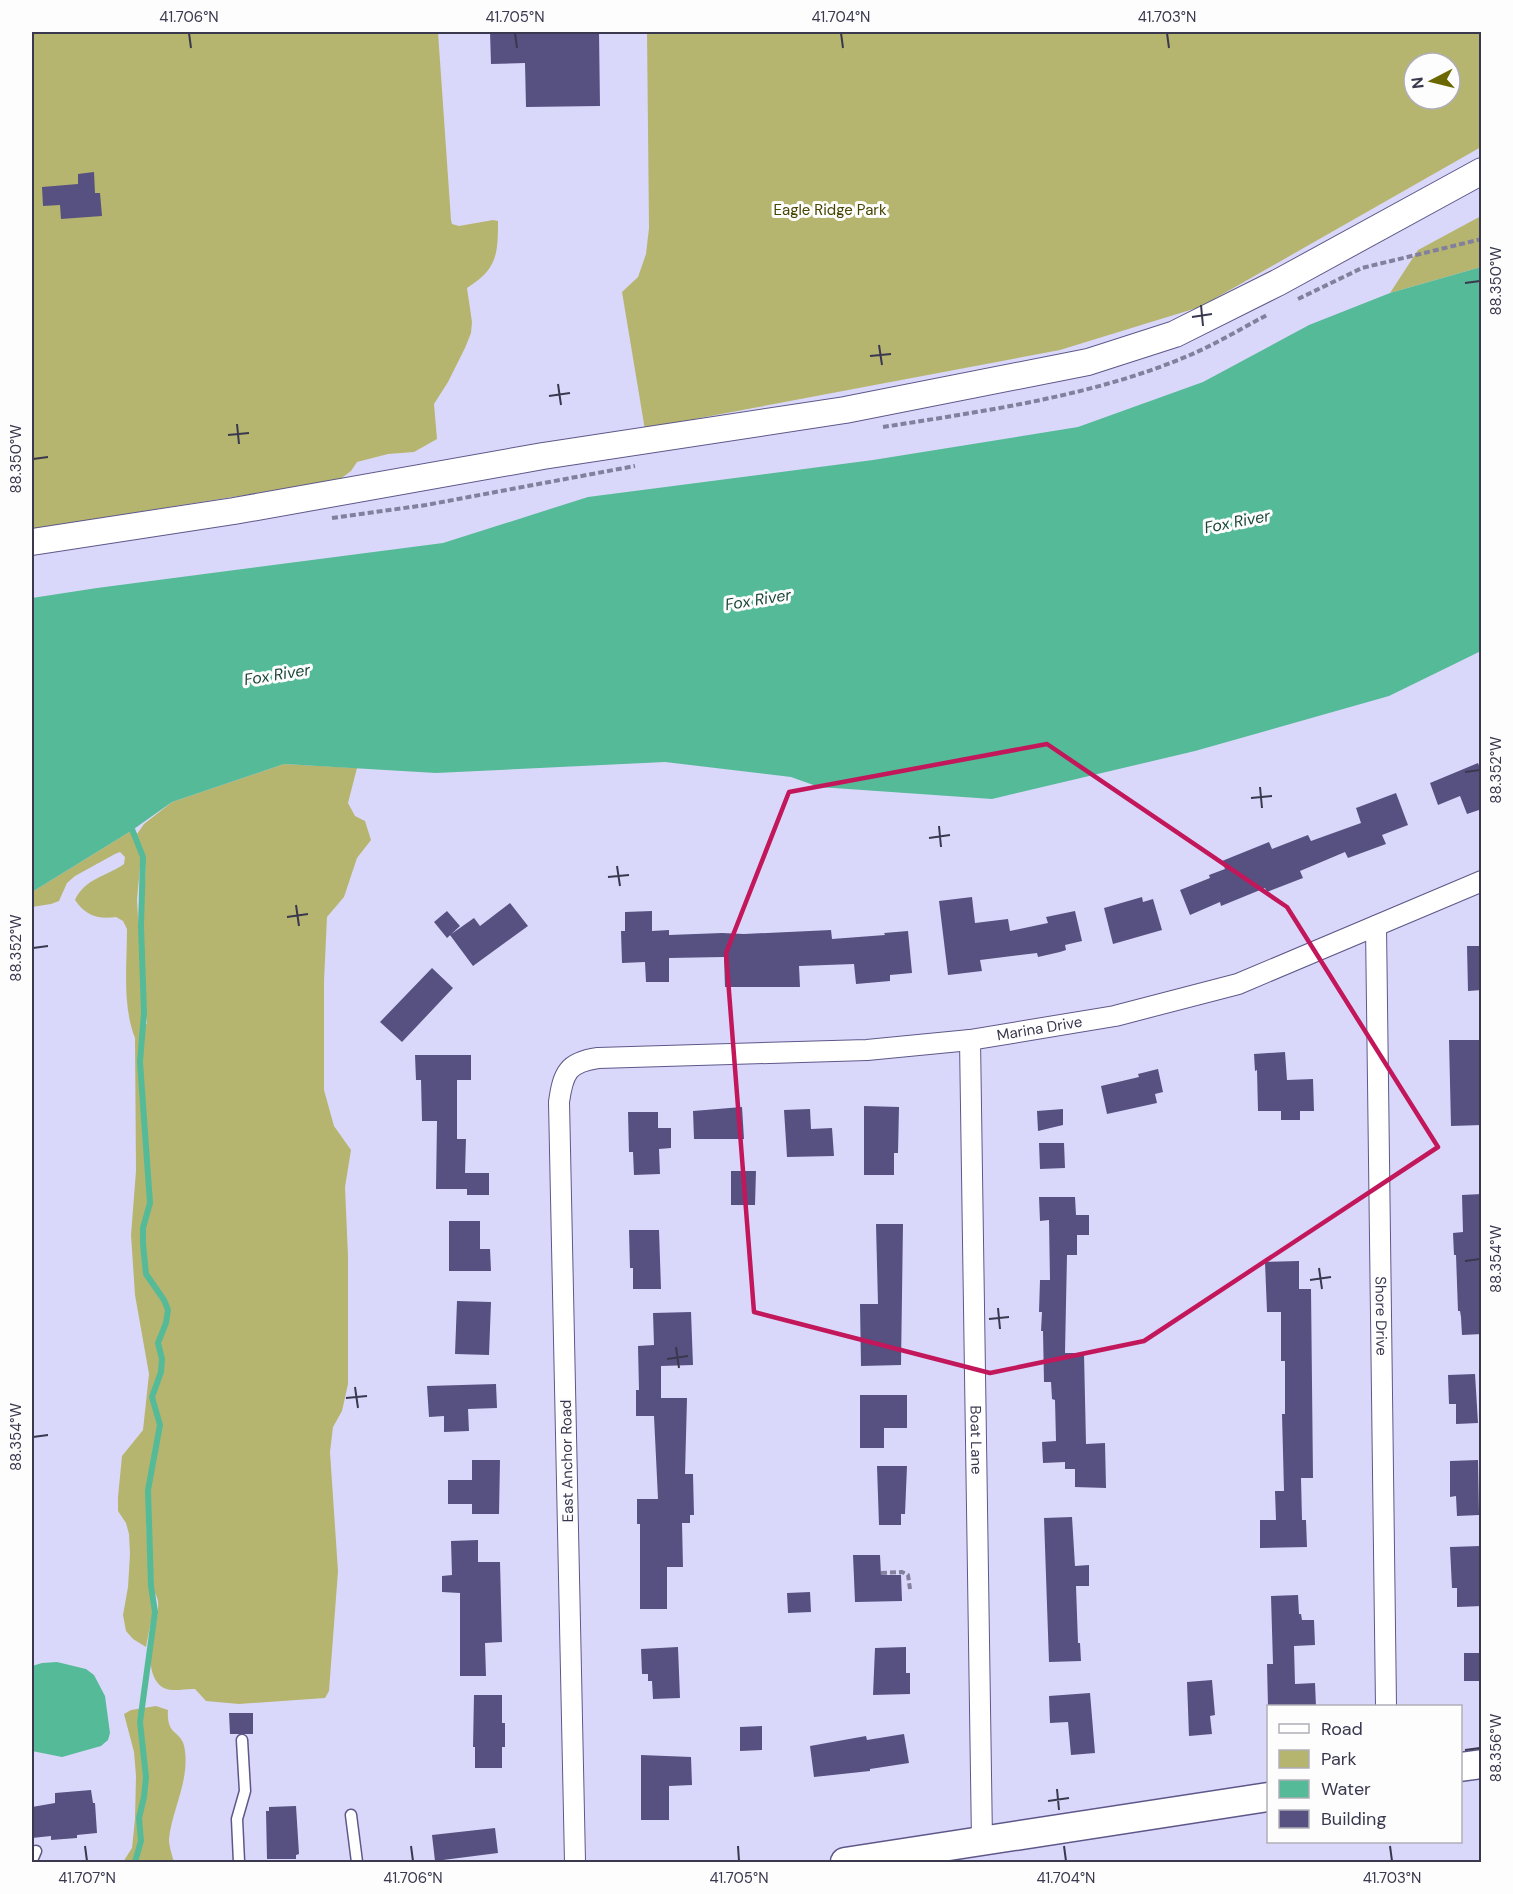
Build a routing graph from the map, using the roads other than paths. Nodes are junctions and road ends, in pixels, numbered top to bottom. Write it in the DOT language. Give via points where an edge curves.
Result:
graph roads {
  1 [pos="1482,171"];
  2 [pos="32,542"];
  3 [pos="1482,881"];
  4 [pos="1376,926"];
  5 [pos="970,1040"];
  6 [pos="575,1064"];
  7 [pos="1386,1705"];
  8 [pos="242,1740"];
  9 [pos="1482,1764"];
  10 [pos="1462,1767"];
  11 [pos="1267,1797"];
  12 [pos="351,1815"];
  13 [pos="982,1841"];
  14 [pos="239,1863"];
  15 [pos="357,1863"];
  16 [pos="575,1863"];
  17 [pos="845,1863"];
  1 -- 2 [label="street" via="1175,334 1088,362 845,410"];
  3 -- 4 [label="street, Marina Drive"];
  4 -- 5 [label="street, Marina Drive" via="1238,984 1115,1016"];
  4 -- 7 [label="street, Shore Drive"];
  5 -- 6 [label="street, Marina Drive" via="867,1050 606,1058"];
  5 -- 13 [label="street, Boat Lane"];
  6 -- 16 [label="street, East Anchor Road" via="564,1076 559,1102"];
  8 -- 14 [label="lane" via="245,1791 237,1819"];
  9 -- 10 [label="main road"];
  11 -- 13 [label="main road"];
  12 -- 15 [label="lane"];
  13 -- 17 [label="main road"];
}
